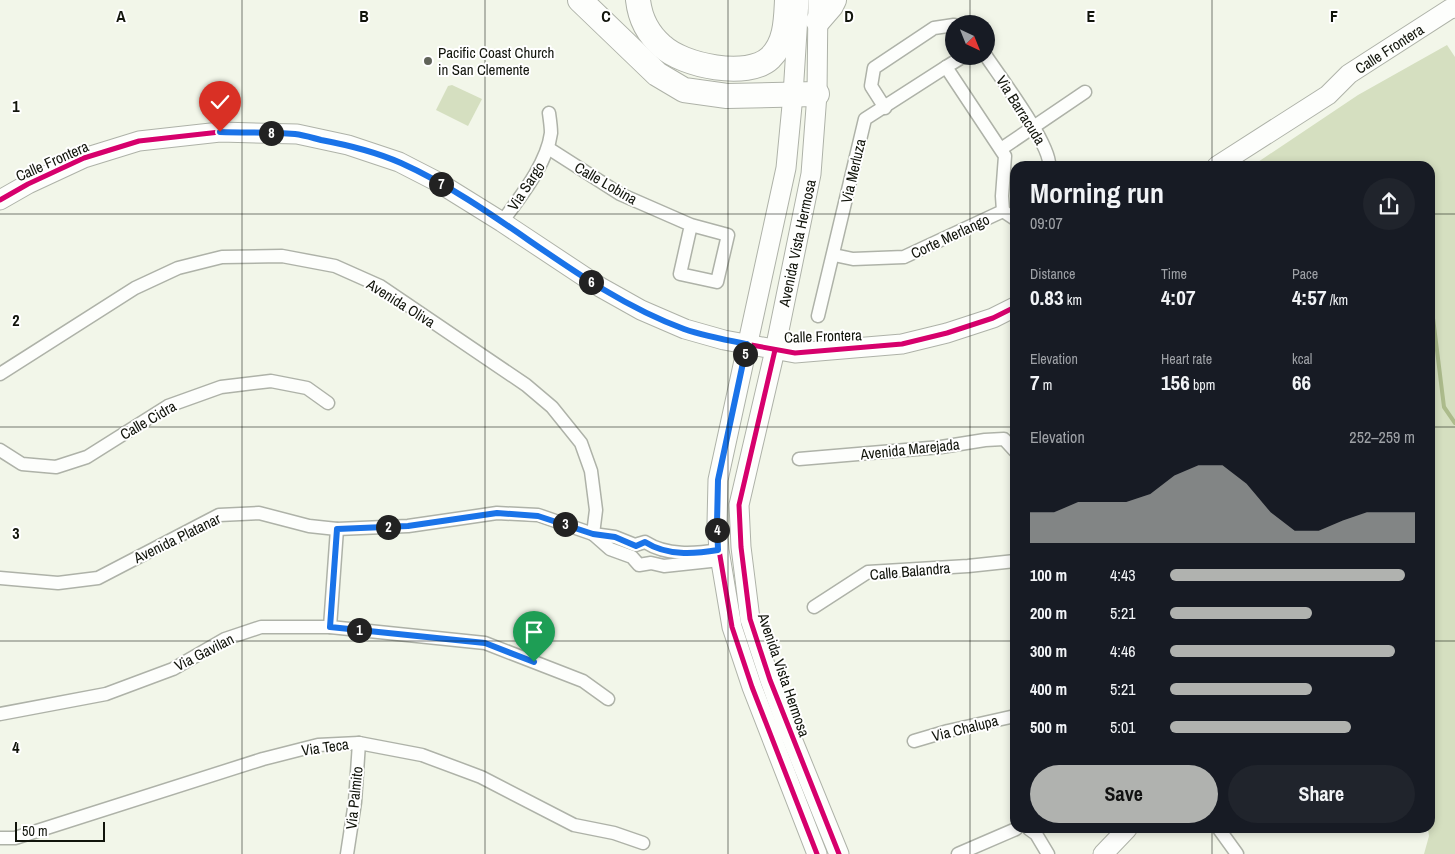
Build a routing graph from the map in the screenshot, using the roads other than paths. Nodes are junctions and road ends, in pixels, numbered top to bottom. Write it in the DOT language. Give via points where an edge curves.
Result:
graph roads {
  1 [pos="580,0"];
  2 [pos="638,0"];
  3 [pos="787,0"];
  4 [pos="799,0"];
  5 [pos="834,0"];
  6 [pos="1455,8"];
  7 [pos="818,10"];
  8 [pos="1455,16"];
  9 [pos="945,26"];
  10 [pos="949,65"];
  11 [pos="992,65"];
  12 [pos="946,67"];
  13 [pos="1085,92"];
  14 [pos="817,94"];
  15 [pos="793,95"];
  16 [pos="1328,95"];
  17 [pos="885,108"];
  18 [pos="549,113"];
  19 [pos="1032,126"];
  20 [pos="548,148"];
  21 [pos="1001,149"];
  22 [pos="1050,161"];
  23 [pos="1225,161"];
  24 [pos="0,200"];
  25 [pos="1003,211"];
  26 [pos="1010,216"];
  27 [pos="502,222"];
  28 [pos="692,225"];
  29 [pos="834,255"];
  30 [pos="1010,309"];
  31 [pos="818,316"];
  32 [pos="747,344"];
  33 [pos="775,350"];
  34 [pos="0,374"];
  35 [pos="328,403"];
  36 [pos="1010,446"];
  37 [pos="0,450"];
  38 [pos="800,459"];
  39 [pos="337,529"];
  40 [pos="593,534"];
  41 [pos="654,548"];
  42 [pos="634,551"];
  43 [pos="719,555"];
  44 [pos="1010,562"];
  45 [pos="651,563"];
  46 [pos="0,578"];
  47 [pos="814,607"];
  48 [pos="330,627"];
  49 [pos="608,699"];
  50 [pos="0,714"];
  51 [pos="1010,717"];
  52 [pos="359,742"];
  53 [pos="914,742"];
  54 [pos="1010,832"];
  55 [pos="1035,833"];
  56 [pos="1123,833"];
  57 [pos="1222,833"];
  58 [pos="0,838"];
  59 [pos="643,843"];
  60 [pos="347,854"];
  61 [pos="817,854"];
  62 [pos="839,854"];
  63 [pos="958,854"];
  64 [pos="1048,854"];
  65 [pos="1103,854"];
  66 [pos="1237,854"];
  1 -- 15 [label="highway" via="657,74 684,90 726,96"];
  2 -- 3 [label="highway" via="641,17 650,33 679,58 707,65 742,68 756,67 770,58 779,46 785,30"];
  4 -- 15 [label="main road, Avenida Vista Hermosa"];
  5 -- 7 [label="highway" via="831,6"];
  6 -- 16 [label="main road, Calle Frontera" via="1348,74"];
  7 -- 14 [label="main road, Avenida Vista Hermosa"];
  8 -- 16 [label="main road, Calle Frontera" via="1347,90"];
  9 -- 17 [label="street" via="934,28 874,68 871,86"];
  10 -- 12 [label="street"];
  11 -- 19 [label="street, Via Barracuda"];
  12 -- 17 [label="street, Via Merluza"];
  12 -- 21 [label="street, Corte Merlango"];
  13 -- 19 [label="street"];
  14 -- 15 [label="highway"];
  14 -- 33 [label="main road, Avenida Vista Hermosa" via="811,174"];
  15 -- 32 [label="main road, Avenida Vista Hermosa" via="786,168"];
  16 -- 23 [label="main road, Calle Frontera"];
  17 -- 29 [label="street, Via Merluza" via="866,119"];
  18 -- 20 [label="street" via="551,131"];
  19 -- 21 [label="street"];
  19 -- 22 [label="street, Via Barracuda"];
  20 -- 27 [label="street, Via Sargo"];
  20 -- 28 [label="street, Calle Lobina" via="620,194"];
  21 -- 25 [label="street, Corte Merlango" via="1005,156"];
  24 -- 27 [label="main road, Calle Frontera" via="84,158 139,141 220,132 297,134 399,162"];
  25 -- 26 [label="street"];
  25 -- 29 [label="street, Corte Merlango" via="904,257 852,259"];
  27 -- 32 [label="main road, Calle Frontera" via="560,262 641,310 685,329"];
  28 -- 28 [label="street, Calle Lobina" via="728,235 717,282 680,274"];
  29 -- 31 [label="street, Via Merluza"];
  30 -- 33 [label="main road, Calle Frontera" via="993,318 902,344 795,353"];
  32 -- 33 [label="main road, Calle Frontera"];
  32 -- 43 [label="main road, Avenida Vista Hermosa" via="718,480"];
  33 -- 62 [label="main road, Avenida Vista Hermosa" via="740,505 741,547 750,619 770,680"];
  34 -- 40 [label="street, Avenida Oliva" via="135,288 178,268 222,257 282,256 335,266 380,286 526,385 552,407 581,443 591,471 596,510"];
  35 -- 37 [label="street, Calle Cidra" via="307,388 271,381 221,387 168,406 87,457 56,467 22,464"];
  36 -- 38 [label="street, Avenida Marejada" via="1004,439 985,440"];
  39 -- 40 [label="street, Avenida Platanar" via="408,526 497,513 538,516"];
  39 -- 46 [label="street, Avenida Platanar" via="309,526 259,512 219,515 98,578 58,583"];
  39 -- 48 [label="street"];
  40 -- 42 [label="street, Avenida Platanar" via="610,549"];
  41 -- 42 [label="street, Avenida Platanar" via="645,542"];
  41 -- 43 [label="street, Avenida Platanar"];
  41 -- 45 [label="street"];
  42 -- 45 [label="street, Avenida Platanar" via="640,565"];
  43 -- 45 [label="street, Avenida Platanar" via="664,566"];
  43 -- 61 [label="main road, Avenida Vista Hermosa" via="732,627"];
  44 -- 47 [label="street, Calle Balandra" via="868,572"];
  48 -- 49 [label="street, Via Gavilan" via="485,643 583,681"];
  48 -- 50 [label="street, Via Gavilan" via="261,627 225,639 173,669 106,694"];
  51 -- 53 [label="street, Via Chalupa"];
  52 -- 58 [label="street, Via Teca" via="318,745 263,759 15,838"];
  52 -- 59 [label="street, Via Teca" via="422,755 482,777 574,825 614,832"];
  52 -- 60 [label="street, Via Palmito"];
  54 -- 63 [label="street"];
  55 -- 64 [label="street"];
  56 -- 65 [label="main road"];
  57 -- 66 [label="street"];
}
